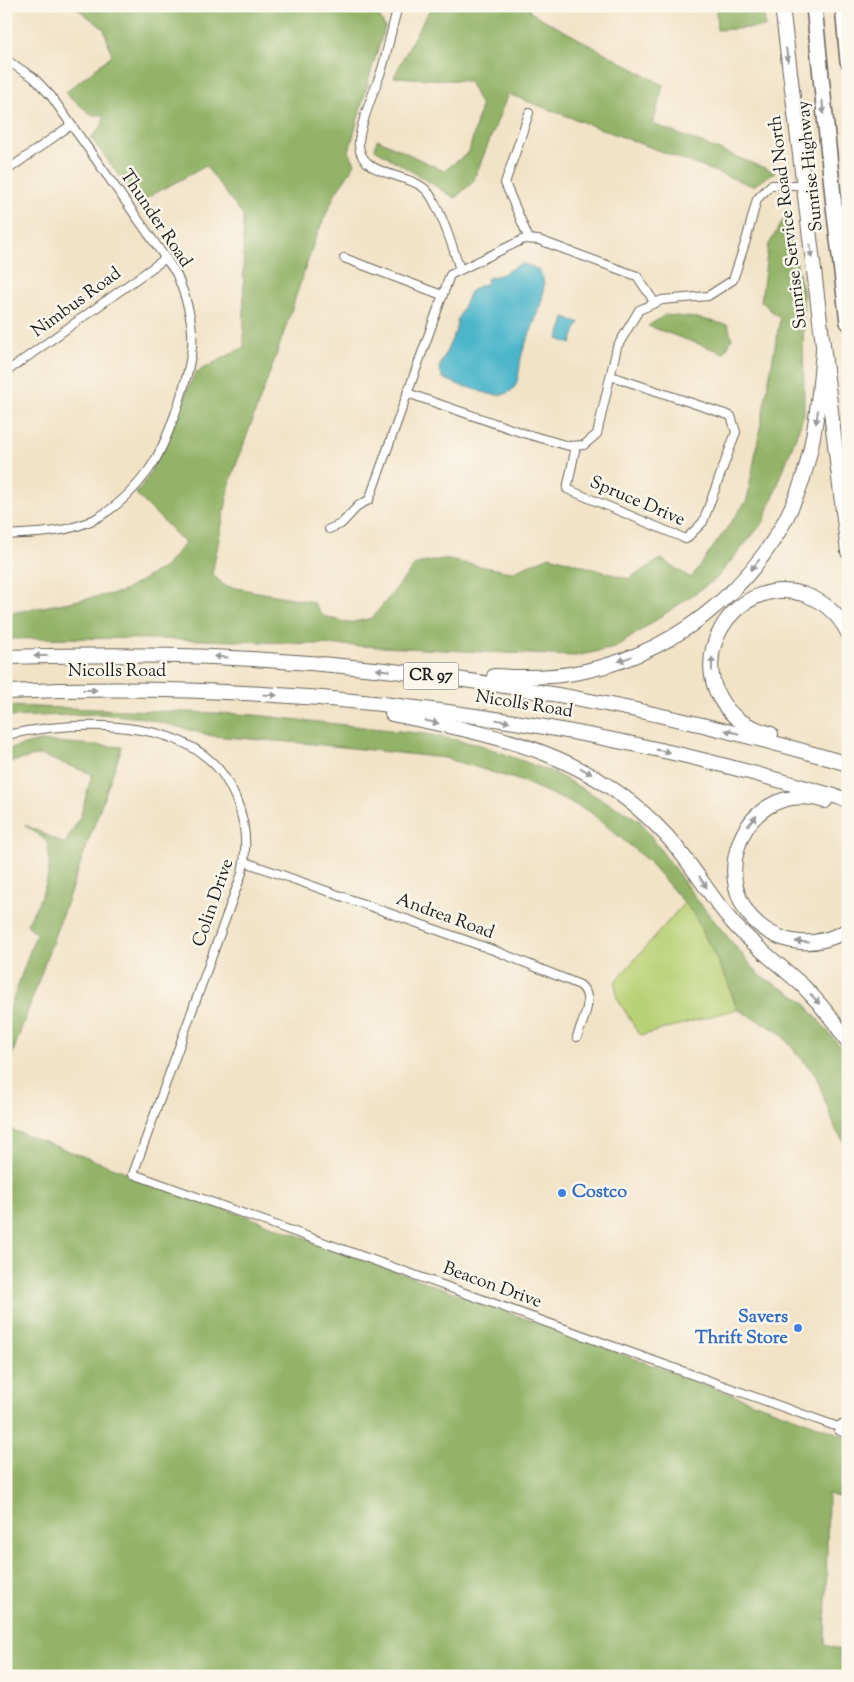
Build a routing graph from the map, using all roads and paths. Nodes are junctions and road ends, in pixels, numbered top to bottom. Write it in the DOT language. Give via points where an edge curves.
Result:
graph roads {
  1 [pos="398,6"];
  2 [pos="782,6"];
  3 [pos="814,6"];
  4 [pos="843,6"];
  5 [pos="6,60"];
  6 [pos="848,61"];
  7 [pos="529,113"];
  8 [pos="71,125"];
  9 [pos="6,171"];
  10 [pos="803,186"];
  11 [pos="529,239"];
  12 [pos="166,258"];
  13 [pos="344,258"];
  14 [pos="460,270"];
  15 [pos="442,295"];
  16 [pos="655,303"];
  17 [pos="848,322"];
  18 [pos="824,351"];
  19 [pos="6,372"];
  20 [pos="611,376"];
  21 [pos="408,393"];
  22 [pos="576,446"];
  23 [pos="329,529"];
  24 [pos="6,535"];
  25 [pos="848,552"];
  26 [pos="848,633"];
  27 [pos="6,657"];
  28 [pos="425,675"];
  29 [pos="6,692"];
  30 [pos="333,700"];
  31 [pos="6,736"];
  32 [pos="820,756"];
  33 [pos="847,764"];
  34 [pos="843,802"];
  35 [pos="245,862"];
  36 [pos="848,930"];
  37 [pos="577,1037"];
  38 [pos="848,1042"];
  39 [pos="133,1174"];
  40 [pos="846,1429"];
  1 -- 14 [label="street" via="359,149 372,167 413,182 430,194"];
  2 -- 10 [label="highway, Sunrise Service Road North, one-way"];
  3 -- 17 [label="highway, Sunrise Highway, one-way"];
  4 -- 6 [label="highway"];
  5 -- 8 [label="street, Thunder Road" via="33,77"];
  7 -- 11 [label="street" via="506,183"];
  8 -- 9 [label="street"];
  8 -- 12 [label="street, Thunder Road"];
  10 -- 16 [label="street" via="771,185 757,198 733,280 708,296"];
  10 -- 18 [label="highway, Sunrise Service Road North, one-way"];
  11 -- 14 [label="street"];
  11 -- 16 [label="street" via="637,276"];
  12 -- 19 [label="street, Nimbus Road"];
  12 -- 24 [label="street, Thunder Road" via="184,292 191,319 192,346 179,400 163,444 149,470 132,491 95,519 52,533"];
  13 -- 15 [label="street"];
  14 -- 15 [label="street" via="450,275"];
  15 -- 21 [label="street"];
  16 -- 20 [label="street" via="639,310 617,347"];
  18 -- 25 [label="highway, Sunrise Service Road North"];
  18 -- 28 [label="highway, one-way" via="813,440 794,502 760,560 717,605 664,642 624,660 584,672 527,678"];
  20 -- 22 [label="street" via="597,434 584,445"];
  20 -- 22 [label="street, Spruce Drive" via="731,416 736,432 703,522 686,539 567,489"];
  21 -- 22 [label="street" via="523,433"];
  21 -- 23 [label="street" via="369,500 359,505 341,524"];
  32 -- 26 [label="highway, one-way" via="743,722 728,709 717,693 711,672 714,642 738,607 758,596 779,592 800,594 820,601 835,613"];
  28 -- 27 [label="highway, Nicolls Road / CR 97, one-way" via="212,657"];
  32 -- 28 [label="highway, Nicolls Road / CR 97, one-way" via="636,710 531,690"];
  29 -- 30 [label="highway, Nicolls Road / CR 97, one-way" via="174,691"];
  30 -- 34 [label="highway, Nicolls Road / CR 97, one-way" via="455,713 578,733 692,757"];
  30 -- 38 [label="highway, one-way" via="528,746 571,763 605,783 666,834 734,923 804,988"];
  31 -- 35 [label="street, Colin Drive" via="64,727 102,726 155,733 185,744 212,763 230,787 246,834"];
  32 -- 33 [label="highway, Nicolls Road / CR 97"];
  36 -- 34 [label="highway, one-way" via="827,940 807,942 795,942 773,934 748,912 737,892 733,867 739,841 746,829 774,804 797,798"];
  35 -- 37 [label="street, Andrea Road" via="496,951 580,985 587,992 588,1002"];
  35 -- 39 [label="street, Colin Drive"];
  39 -- 40 [label="street, Beacon Drive"];
}
